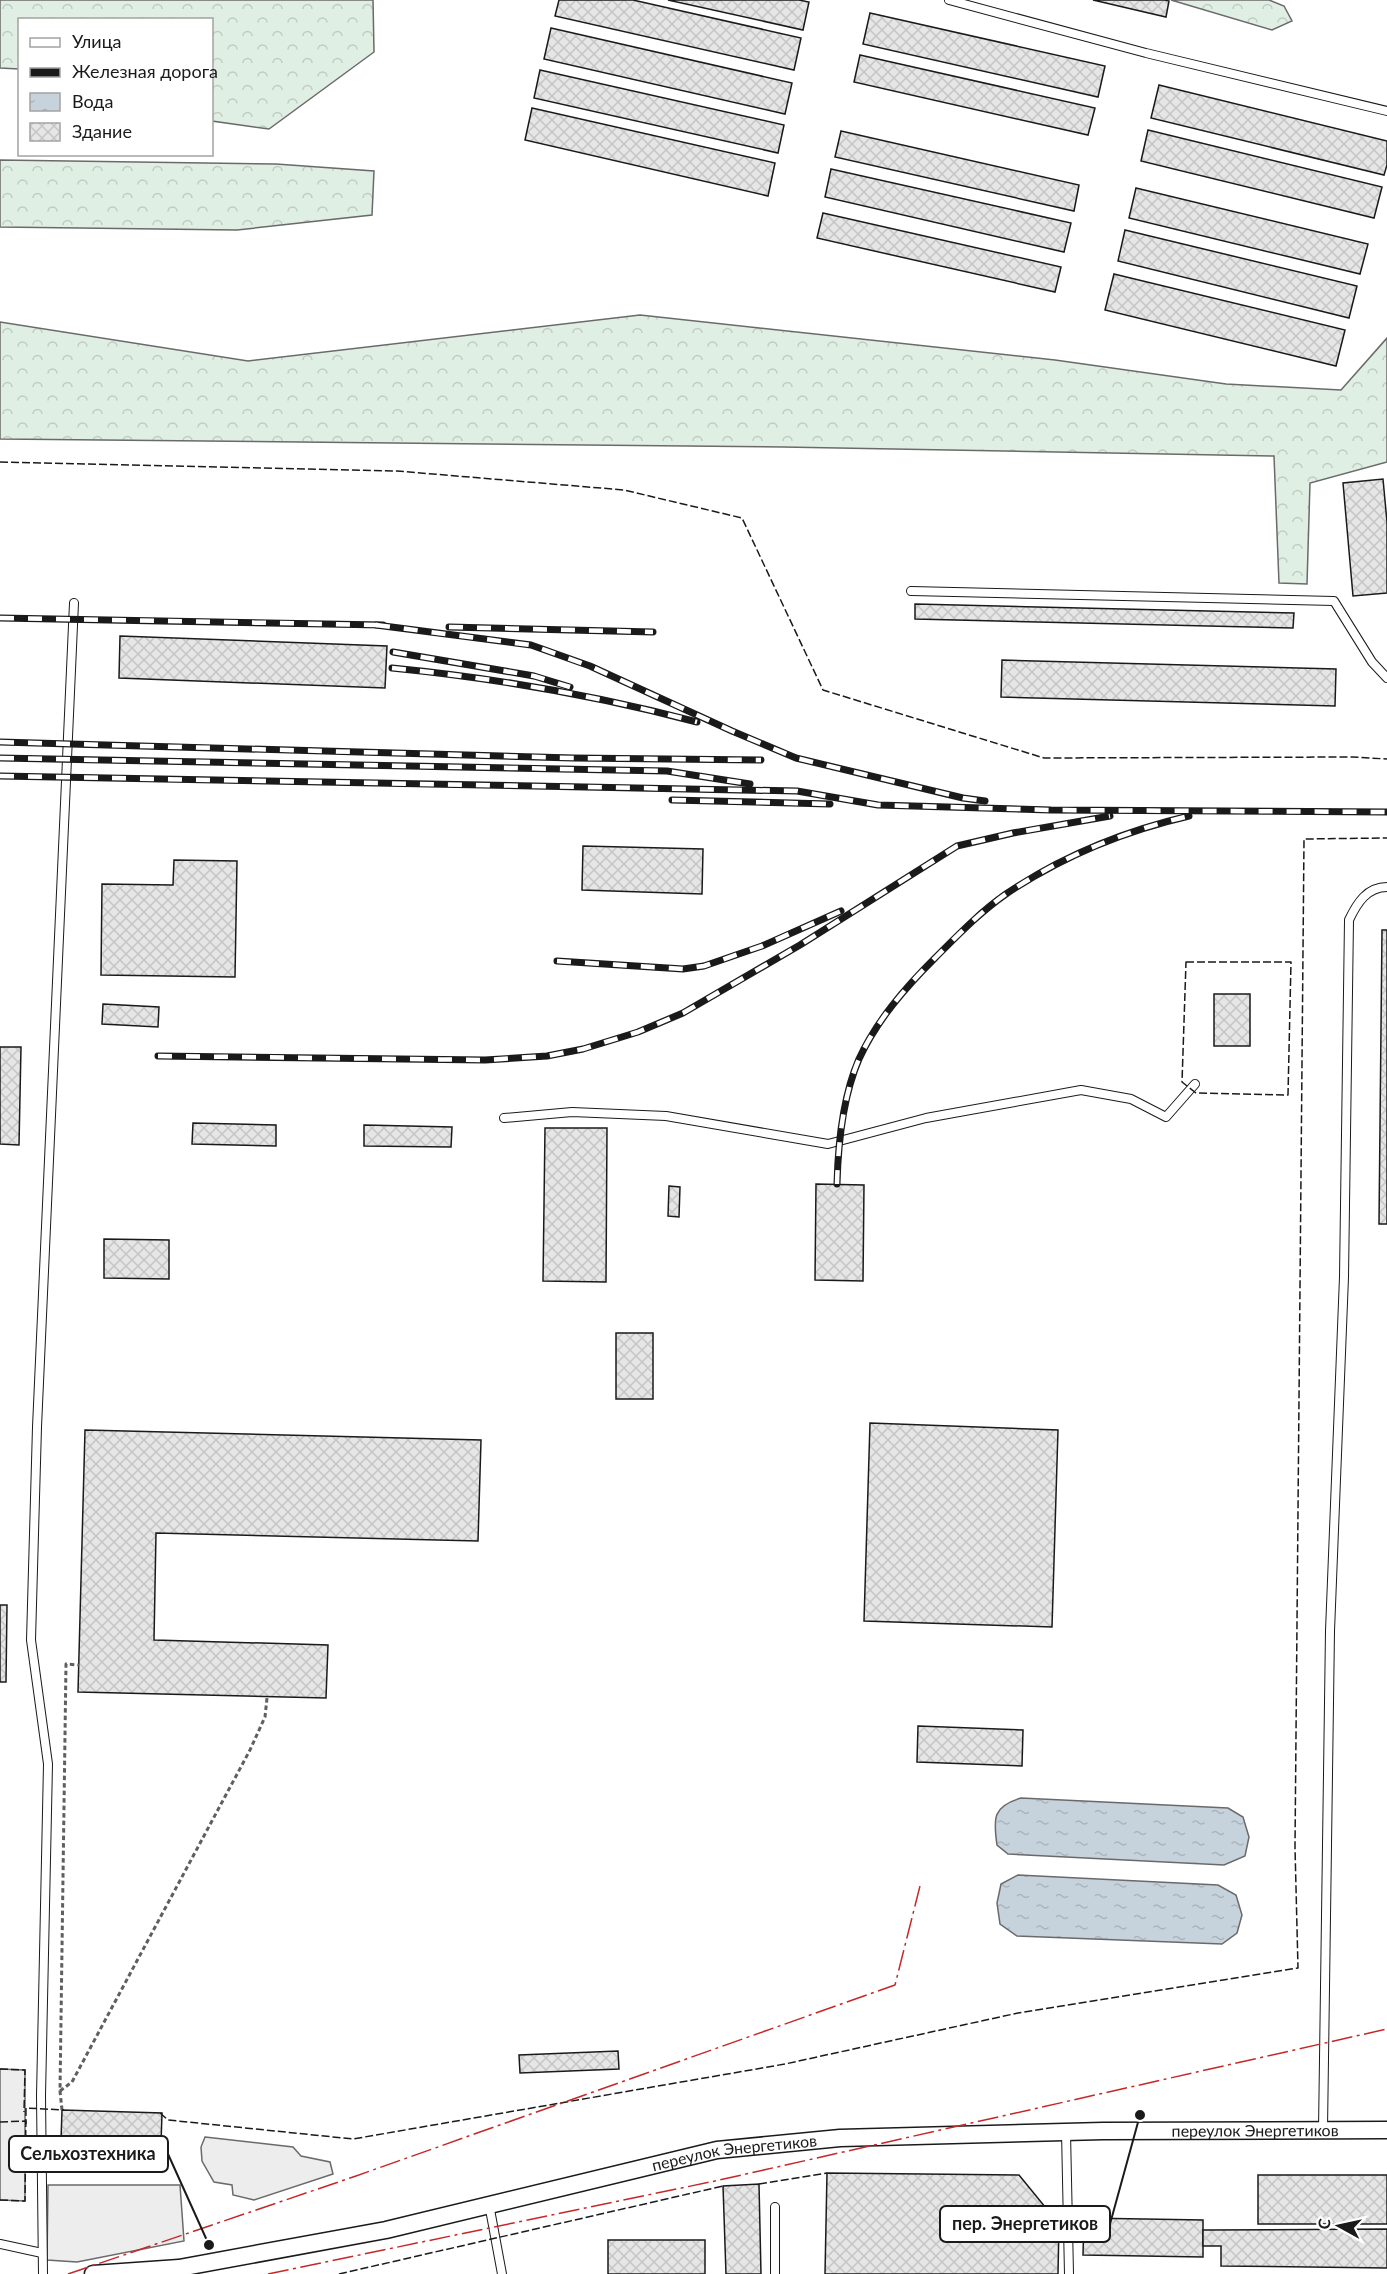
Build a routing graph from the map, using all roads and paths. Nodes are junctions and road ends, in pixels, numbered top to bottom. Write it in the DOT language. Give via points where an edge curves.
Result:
graph roads {
  1 [pos="950,0"];
  2 [pos="1387,111"];
  3 [pos="911,591"];
  4 [pos="74,603"];
  5 [pos="1387,678"];
  6 [pos="1387,887"];
  7 [pos="1195,1084"];
  8 [pos="504,1118"];
  9 [pos="79,1665"];
  10 [pos="267,1698"];
  11 [pos="60,2091"];
  12 [pos="62,2110"];
  13 [pos="1323,2130"];
  14 [pos="1387,2130"];
  15 [pos="1066,2132"];
  16 [pos="489,2205"];
  17 [pos="775,2206"];
  18 [pos="0,2244"];
  19 [pos="42,2253"];
  20 [pos="43,2274"];
  21 [pos="93,2274"];
  22 [pos="502,2274"];
  23 [pos="776,2274"];
  24 [pos="1069,2274"];
  1 -- 2 [label="lane" via="1146,53"];
  3 -- 5 [label="lane" via="1334,601 1372,662"];
  4 -- 19 [label="lane" via="37,1428 32,1640 48,1764"];
  6 -- 13 [label="lane" via="1377,887 1358,901 1349,920 1344,1277 1330,1631"];
  7 -- 8 [label="lane" via="1166,1117 1131,1099 1081,1090 926,1118 828,1144 666,1116 572,1112"];
  9 -- 11 [label="path" via="66,1664"];
  10 -- 11 [label="path" via="265,1717 250,1750 72,2082"];
  11 -- 12 [label="path"];
  13 -- 14 [label="street, переулок Энергетиков"];
  13 -- 15 [label="street, переулок Энергетиков"];
  15 -- 16 [label="street, переулок Энергетиков" via="840,2138 717,2150"];
  15 -- 24 [label="lane"];
  16 -- 21 [label="street, переулок Энергетиков" via="386,2230 179,2268"];
  16 -- 22 [label="lane"];
  17 -- 23 [label="lane"];
  18 -- 19 [label="lane"];
  19 -- 20 [label="lane"];
}
